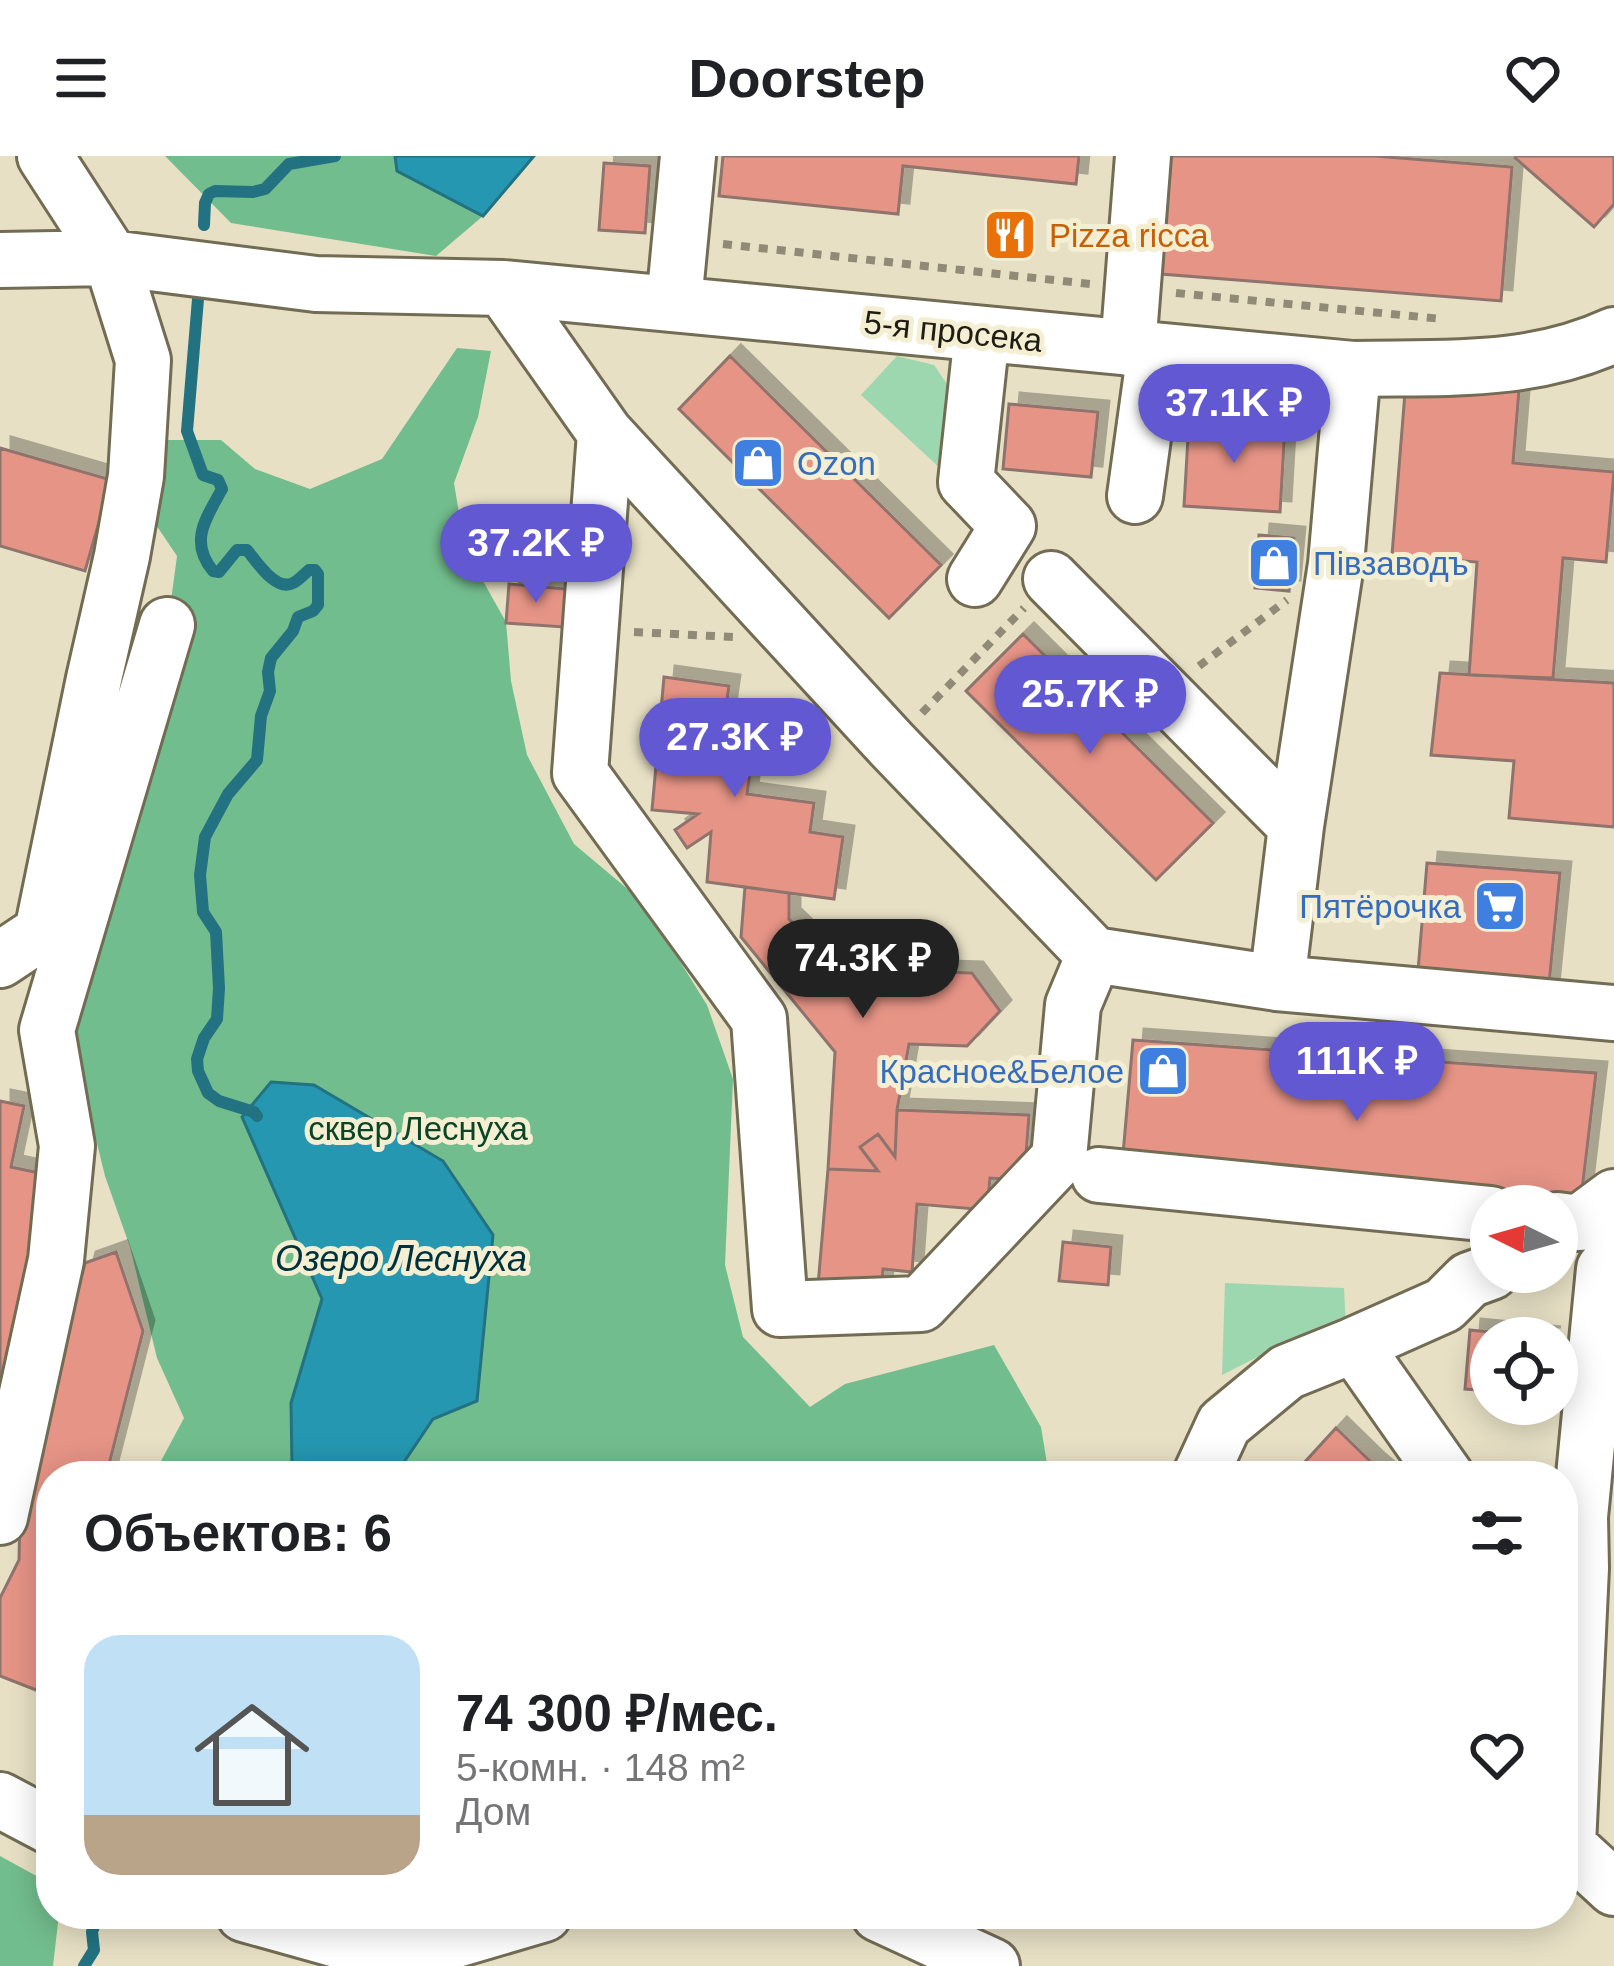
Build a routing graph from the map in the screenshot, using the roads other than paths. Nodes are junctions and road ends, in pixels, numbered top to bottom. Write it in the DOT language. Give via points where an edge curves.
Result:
graph roads {
  1 [pos="45,156"];
  2 [pos="688,156"];
  3 [pos="1143,156"];
  4 [pos="111,258"];
  5 [pos="0,260"];
  6 [pos="503,288"];
  7 [pos="674,304"];
  8 [pos="982,334"];
  9 [pos="1614,335"];
  10 [pos="1142,349"];
  11 [pos="1353,369"];
  12 [pos="605,433"];
  13 [pos="1135,496"];
  14 [pos="975,579"];
  15 [pos="1052,579"];
  16 [pos="167,625"];
  17 [pos="1296,826"];
  18 [pos="1094,955"];
  19 [pos="0,960"];
  20 [pos="1277,983"];
  21 [pos="1614,1013"];
  22 [pos="1099,1174"];
  23 [pos="1614,1197"];
  24 [pos="1470,1212"];
  25 [pos="1578,1223"];
  26 [pos="1470,1280"];
  27 [pos="1598,1287"];
  28 [pos="1354,1345"];
  29 [pos="1207,1461"];
  30 [pos="1435,1461"];
  31 [pos="1577,1461"];
  32 [pos="0,1517"];
  33 [pos="1578,1552"];
  34 [pos="1578,1620"];
  35 [pos="0,1800"];
  36 [pos="36,1819"];
  37 [pos="1578,1855"];
  38 [pos="1614,1888"];
  39 [pos="298,1929"];
  40 [pos="493,1929"];
  41 [pos="912,1929"];
  42 [pos="992,1966"];
  1 -- 4 [label="street"];
  2 -- 7 [label="street"];
  3 -- 10 [label="street"];
  4 -- 5 [label="street, 5-я просека"];
  4 -- 6 [label="street, 5-я просека" via="316,284"];
  4 -- 19 [label="street" via="142,360 136,476 42,932"];
  6 -- 7 [label="street, 5-я просека"];
  6 -- 12 [label="street"];
  7 -- 8 [label="street, 5-я просека"];
  8 -- 10 [label="street, 5-я просека"];
  8 -- 14 [label="street" via="966,482 1008,526"];
  9 -- 11 [label="street, 5-я просека" via="1546,360"];
  10 -- 11 [label="street, 5-я просека"];
  10 -- 13 [label="street"];
  11 -- 17 [label="street" via="1336,564"];
  12 -- 18 [label="street"];
  12 -- 18 [label="street" via="580,773 759,1019 780,1309 921,1304 1059,1157 1073,1005"];
  15 -- 17 [label="street"];
  16 -- 32 [label="street" via="47,1030 67,1146 56,1261"];
  17 -- 20 [label="street"];
  18 -- 20 [label="street"];
  20 -- 21 [label="street"];
  22 -- 24 [label="street"];
  23 -- 25 [label="street"];
  26 -- 28 [label="street" via="1444,1304"];
  27 -- 31 [label="street"];
  28 -- 29 [label="street" via="1287,1372 1224,1424"];
  28 -- 30 [label="street"];
  33 -- 34 [label="street"];
  35 -- 36 [label="street"];
  37 -- 38 [label="street"];
  39 -- 40 [label="street" via="398,1957"];
  41 -- 42 [label="street"];
}
